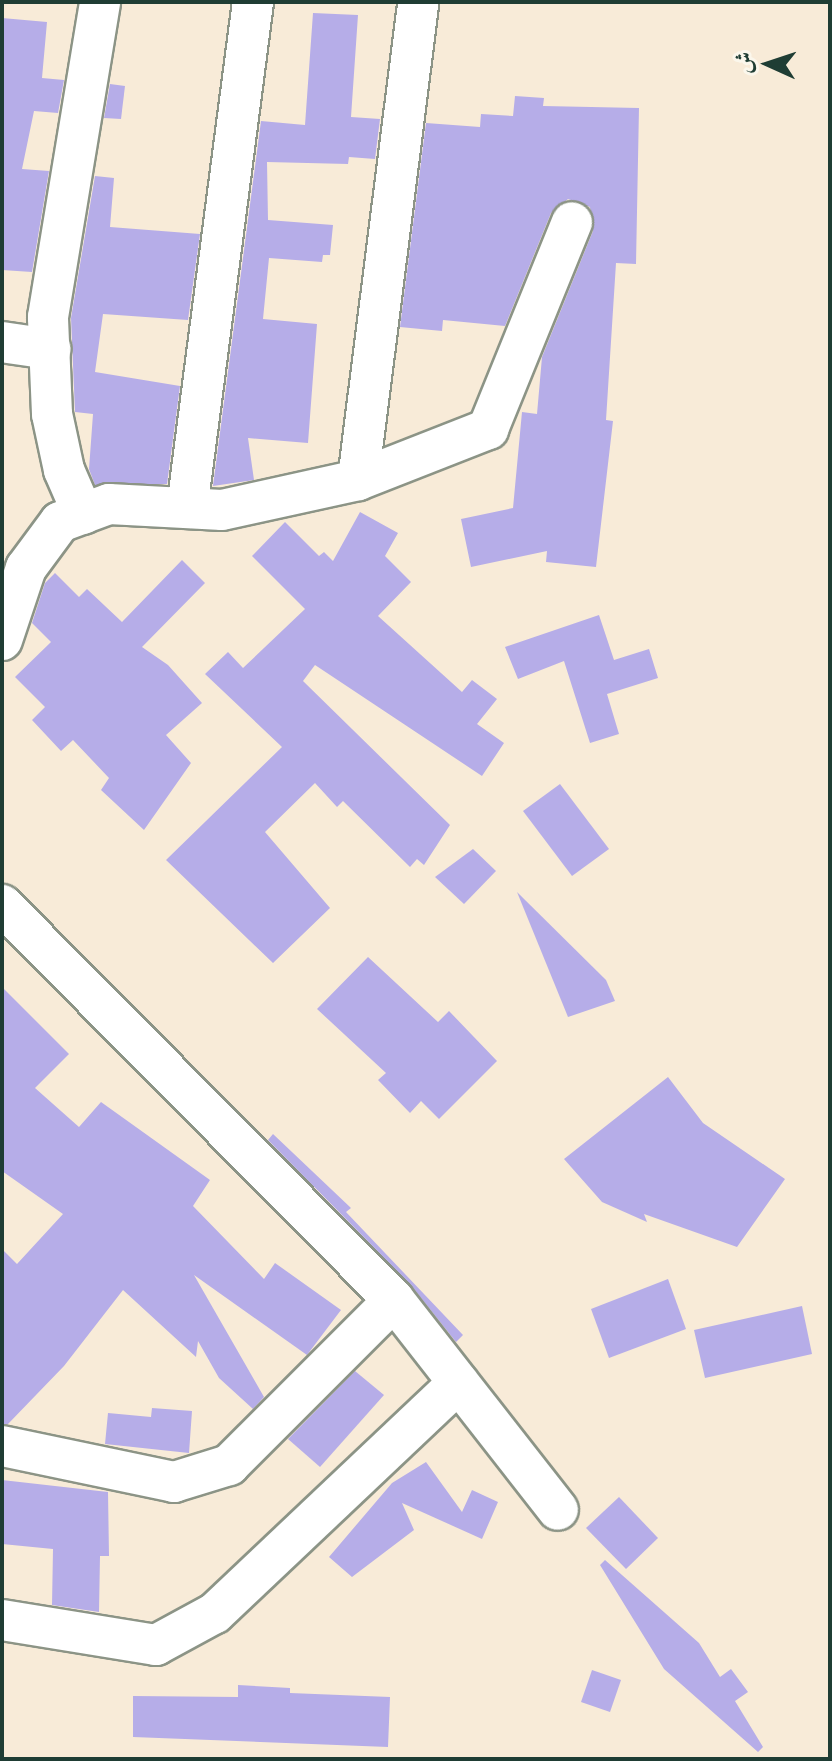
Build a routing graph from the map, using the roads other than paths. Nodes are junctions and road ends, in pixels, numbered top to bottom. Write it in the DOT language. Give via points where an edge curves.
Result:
graph roads {
  1 [pos="100,2"];
  2 [pos="253,2"];
  3 [pos="418,2"];
  4 [pos="572,222"];
  5 [pos="2,342"];
  6 [pos="50,349"];
  7 [pos="358,480"];
  8 [pos="187,508"];
  9 [pos="83,514"];
  10 [pos="2,640"];
  11 [pos="2,905"];
  12 [pos="394,1300"];
  13 [pos="458,1383"];
  14 [pos="7,1443"];
  15 [pos="558,1510"];
  16 [pos="2,1620"];
  1 -- 6 [label="street" via="48,317"];
  2 -- 8 [label="street"];
  3 -- 7 [label="street"];
  4 -- 7 [label="street" via="488,429"];
  5 -- 6 [label="street"];
  6 -- 9 [label="street" via="61,456"];
  7 -- 8 [label="street" via="222,510"];
  8 -- 9 [label="street" via="109,504"];
  9 -- 10 [label="street" via="60,522 26,568"];
  11 -- 12 [label="street"];
  12 -- 13 [label="street"];
  12 -- 14 [label="street" via="229,1465 174,1482"];
  13 -- 15 [label="street"];
  13 -- 16 [label="street" via="215,1613 156,1645"];
}
